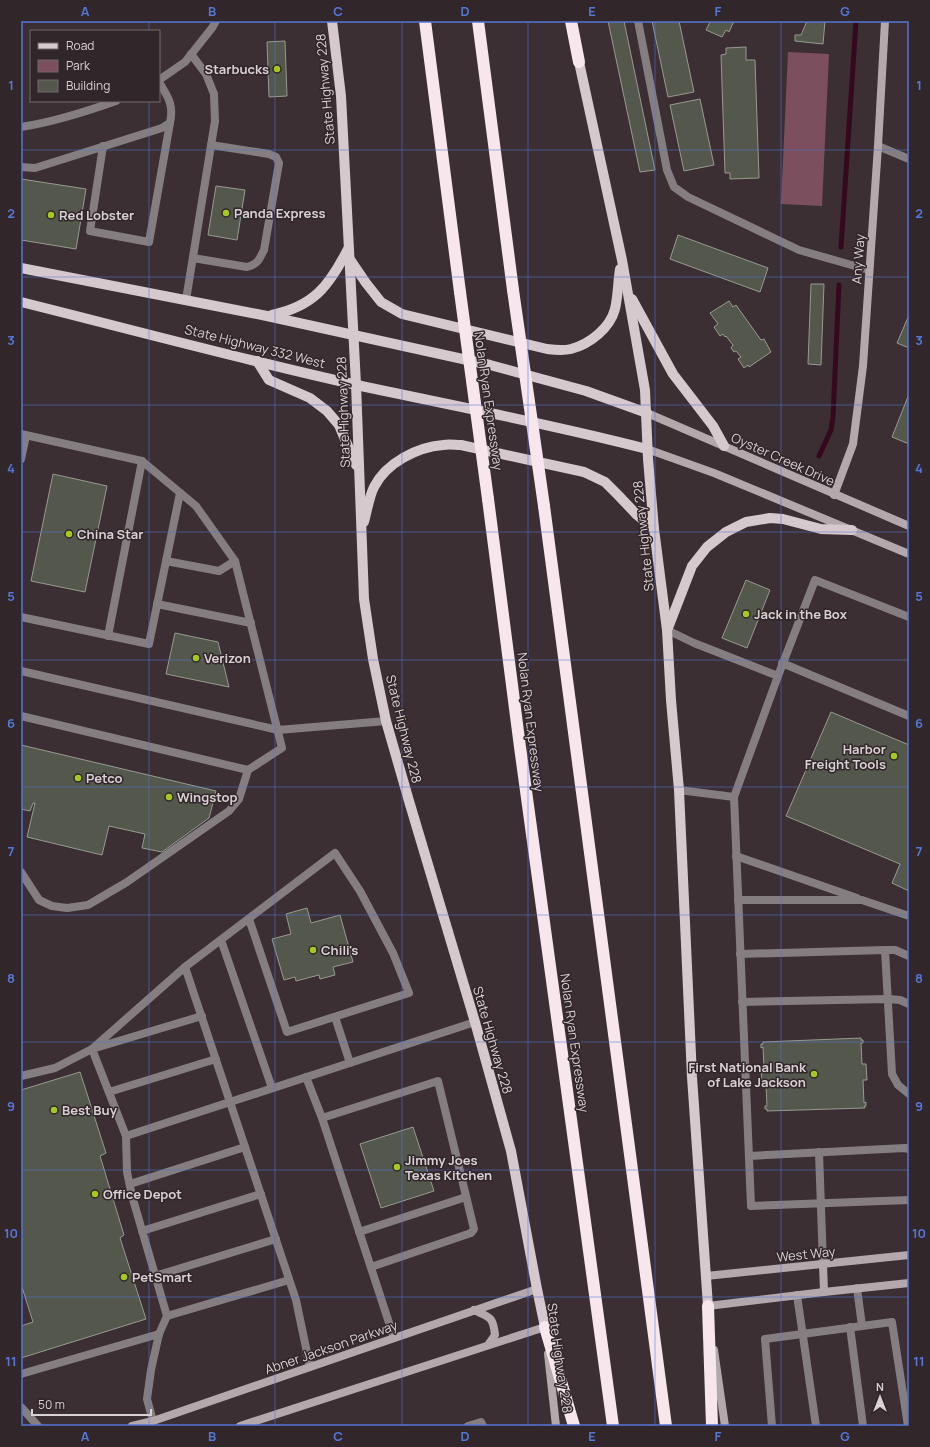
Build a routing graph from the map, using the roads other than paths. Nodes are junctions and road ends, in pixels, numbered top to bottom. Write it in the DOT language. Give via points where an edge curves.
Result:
graph roads {
  1 [pos="216,21"];
  2 [pos="332,21"];
  3 [pos="424,21"];
  4 [pos="478,21"];
  5 [pos="571,21"];
  6 [pos="638,21"];
  7 [pos="885,21"];
  8 [pos="191,54"];
  9 [pos="580,62"];
  10 [pos="160,80"];
  11 [pos="160,83"];
  12 [pos="113,102"];
  13 [pos="170,123"];
  14 [pos="21,127"];
  15 [pos="211,145"];
  16 [pos="103,146"];
  17 [pos="878,146"];
  18 [pos="909,159"];
  19 [pos="21,168"];
  20 [pos="349,254"];
  21 [pos="193,258"];
  22 [pos="622,260"];
  23 [pos="21,268"];
  24 [pos="869,270"];
  25 [pos="627,291"];
  26 [pos="186,300"];
  27 [pos="21,302"];
  28 [pos="267,316"];
  29 [pos="353,334"];
  30 [pos="258,361"];
  31 [pos="356,384"];
  32 [pos="647,413"];
  33 [pos="24,435"];
  34 [pos="724,446"];
  35 [pos="647,449"];
  36 [pos="21,459"];
  37 [pos="142,461"];
  38 [pos="358,471"];
  39 [pos="180,493"];
  40 [pos="834,495"];
  41 [pos="909,526"];
  42 [pos="654,529"];
  43 [pos="852,530"];
  44 [pos="361,535"];
  45 [pos="909,554"];
  46 [pos="166,561"];
  47 [pos="235,561"];
  48 [pos="157,604"];
  49 [pos="909,616"];
  50 [pos="21,617"];
  51 [pos="251,623"];
  52 [pos="668,630"];
  53 [pos="108,636"];
  54 [pos="782,663"];
  55 [pos="21,671"];
  56 [pos="778,676"];
  57 [pos="21,716"];
  58 [pos="909,716"];
  59 [pos="386,721"];
  60 [pos="278,730"];
  61 [pos="248,770"];
  62 [pos="679,790"];
  63 [pos="734,796"];
  64 [pos="736,856"];
  65 [pos="21,872"];
  66 [pos="738,900"];
  67 [pos="862,900"];
  68 [pos="909,916"];
  69 [pos="249,919"];
  70 [pos="222,940"];
  71 [pos="885,950"];
  72 [pos="740,954"];
  73 [pos="909,956"];
  74 [pos="185,968"];
  75 [pos="888,999"];
  76 [pos="742,1002"];
  77 [pos="909,1004"];
  78 [pos="202,1016"];
  79 [pos="335,1017"];
  80 [pos="475,1022"];
  81 [pos="92,1049"];
  82 [pos="216,1059"];
  83 [pos="350,1063"];
  84 [pos="21,1076"];
  85 [pos="306,1077"];
  86 [pos="272,1088"];
  87 [pos="109,1092"];
  88 [pos="909,1094"];
  89 [pos="230,1102"];
  90 [pos="322,1118"];
  91 [pos="126,1136"];
  92 [pos="245,1147"];
  93 [pos="909,1149"];
  94 [pos="819,1152"];
  95 [pos="749,1156"];
  96 [pos="130,1184"];
  97 [pos="261,1194"];
  98 [pos="466,1197"];
  99 [pos="909,1200"];
  100 [pos="821,1203"];
  101 [pos="142,1231"];
  102 [pos="359,1232"];
  103 [pos="276,1239"];
  104 [pos="909,1255"];
  105 [pos="823,1264"];
  106 [pos="371,1267"];
  107 [pos="155,1276"];
  108 [pos="706,1276"];
  109 [pos="289,1280"];
  110 [pos="909,1283"];
  111 [pos="857,1288"];
  112 [pos="536,1289"];
  113 [pos="824,1292"];
  114 [pos="797,1295"];
  115 [pos="708,1306"];
  116 [pos="474,1310"];
  117 [pos="167,1316"];
  118 [pos="862,1326"];
  119 [pos="545,1327"];
  120 [pos="850,1327"];
  121 [pos="159,1334"];
  122 [pos="802,1334"];
  123 [pos="394,1338"];
  124 [pos="488,1345"];
  125 [pos="310,1367"];
  126 [pos="21,1374"];
  127 [pos="21,1407"];
  128 [pos="154,1423"];
  129 [pos="38,1426"];
  130 [pos="132,1426"];
  131 [pos="240,1426"];
  132 [pos="468,1426"];
  133 [pos="482,1426"];
  134 [pos="556,1426"];
  135 [pos="574,1426"];
  136 [pos="613,1426"];
  137 [pos="666,1426"];
  138 [pos="712,1426"];
  139 [pos="725,1426"];
  140 [pos="772,1426"];
  141 [pos="816,1426"];
  142 [pos="863,1426"];
  143 [pos="908,1426"];
  1 -- 8 [label="street"];
  2 -- 20 [label="main road, State Highway 228" via="341,96"];
  3 -- 136 [label="highway, Nolan Ryan Expressway, bridge"];
  4 -- 137 [label="highway, bridge"];
  5 -- 9 [label="highway"];
  6 -- 24 [label="street" via="667,170 674,187 688,197 799,250"];
  7 -- 17 [label="street, Any Way"];
  8 -- 10 [label="street" via="185,62"];
  8 -- 15 [label="street" via="206,74 214,94 215,121"];
  9 -- 22 [label="main road, State Highway 228"];
  11 -- 13 [label="street" via="170,100"];
  12 -- 14 [label="street" via="86,112"];
  13 -- 16 [label="street" via="162,128"];
  13 -- 16 [label="street" via="149,242 90,231"];
  15 -- 21 [label="street"];
  15 -- 21 [label="street" via="269,154 276,157 279,163 264,250 259,260 247,267"];
  16 -- 19 [label="street" via="35,168"];
  17 -- 18 [label="street"];
  17 -- 24 [label="street, Any Way"];
  20 -- 22 [label="main road" via="366,284 381,302 402,314 559,350 571,349 593,339 609,322 615,309"];
  20 -- 28 [label="main road" via="323,290 300,306 284,313"];
  20 -- 29 [label="main road, State Highway 228"];
  21 -- 26 [label="street"];
  22 -- 25 [label="main road, State Highway 228"];
  23 -- 26 [label="main road"];
  24 -- 40 [label="street, Any Way" via="853,444"];
  25 -- 32 [label="main road, State Highway 228"];
  25 -- 34 [label="main road" via="661,355 713,426"];
  26 -- 28 [label="main road"];
  27 -- 30 [label="main road, State Highway 332 West"];
  28 -- 29 [label="main road"];
  29 -- 31 [label="main road, State Highway 228"];
  29 -- 32 [label="main road" via="490,365 586,391"];
  30 -- 31 [label="main road, State Highway 332 West"];
  30 -- 38 [label="main road" via="269,380 310,398 339,424"];
  31 -- 35 [label="main road, State Highway 332 West"];
  31 -- 38 [label="main road, State Highway 228"];
  32 -- 34 [label="street, Oyster Creek Drive"];
  32 -- 35 [label="main road, State Highway 228"];
  33 -- 36 [label="street"];
  33 -- 37 [label="street"];
  34 -- 40 [label="street, Oyster Creek Drive"];
  35 -- 42 [label="main road, State Highway 228"];
  35 -- 43 [label="street" via="714,473"];
  37 -- 39 [label="street"];
  37 -- 53 [label="street"];
  38 -- 44 [label="main road, State Highway 228"];
  39 -- 46 [label="street"];
  39 -- 47 [label="street" via="196,506"];
  40 -- 41 [label="street, Oyster Creek Drive"];
  42 -- 44 [label="main road" via="605,482 584,472 461,445 444,444 409,454 386,470 374,486"];
  42 -- 52 [label="main road, State Highway 228"];
  43 -- 45 [label="street"];
  43 -- 52 [label="main road" via="821,529 770,518 746,522 726,532 707,547 692,566"];
  44 -- 59 [label="main road, State Highway 228" via="364,599"];
  46 -- 47 [label="street" via="219,571"];
  46 -- 48 [label="street"];
  47 -- 51 [label="street"];
  48 -- 51 [label="street"];
  48 -- 53 [label="street" via="149,644"];
  49 -- 54 [label="street" via="815,580"];
  50 -- 53 [label="street"];
  51 -- 60 [label="street"];
  52 -- 56 [label="street"];
  52 -- 62 [label="main road, State Highway 228"];
  54 -- 56 [label="street"];
  54 -- 58 [label="street"];
  55 -- 60 [label="street"];
  56 -- 63 [label="street"];
  57 -- 61 [label="street"];
  59 -- 60 [label="street"];
  59 -- 80 [label="main road, State Highway 228"];
  60 -- 61 [label="street" via="282,748"];
  61 -- 65 [label="street" via="239,800 229,811 127,882 88,905 67,908 52,906 39,900"];
  62 -- 63 [label="street"];
  62 -- 108 [label="main road" via="692,1077"];
  63 -- 64 [label="street"];
  64 -- 66 [label="street"];
  64 -- 67 [label="street"];
  66 -- 67 [label="street"];
  66 -- 72 [label="street"];
  67 -- 68 [label="street"];
  69 -- 70 [label="street"];
  69 -- 79 [label="street" via="287,1032"];
  69 -- 79 [label="street" via="336,853 360,891 393,953 409,993"];
  70 -- 74 [label="street"];
  70 -- 86 [label="street"];
  71 -- 72 [label="street"];
  71 -- 73 [label="street" via="894,950"];
  71 -- 75 [label="street"];
  72 -- 76 [label="street"];
  74 -- 78 [label="street"];
  74 -- 81 [label="street"];
  75 -- 76 [label="street"];
  75 -- 77 [label="street"];
  75 -- 88 [label="street" via="892,1074 898,1085"];
  76 -- 95 [label="street"];
  78 -- 81 [label="street"];
  78 -- 82 [label="street"];
  79 -- 83 [label="street"];
  80 -- 83 [label="street"];
  80 -- 112 [label="main road, State Highway 228" via="511,1151"];
  81 -- 84 [label="street" via="55,1068"];
  81 -- 87 [label="street"];
  82 -- 87 [label="street"];
  82 -- 89 [label="street"];
  83 -- 85 [label="street"];
  85 -- 86 [label="street"];
  85 -- 90 [label="street"];
  86 -- 89 [label="street"];
  87 -- 91 [label="street"];
  89 -- 91 [label="street"];
  89 -- 92 [label="street"];
  90 -- 98 [label="street" via="438,1081"];
  90 -- 102 [label="street"];
  91 -- 96 [label="street"];
  92 -- 96 [label="street"];
  92 -- 97 [label="street"];
  93 -- 94 [label="street"];
  94 -- 95 [label="street"];
  94 -- 100 [label="street"];
  95 -- 100 [label="street" via="751,1206"];
  96 -- 101 [label="street"];
  97 -- 101 [label="street"];
  97 -- 103 [label="street"];
  98 -- 102 [label="street"];
  98 -- 106 [label="street" via="474,1228 471,1233"];
  99 -- 100 [label="street"];
  100 -- 105 [label="street"];
  101 -- 107 [label="street"];
  102 -- 106 [label="street"];
  103 -- 107 [label="street"];
  103 -- 109 [label="street"];
  104 -- 105 [label="street, West Way"];
  105 -- 108 [label="street, West Way"];
  105 -- 113 [label="street"];
  106 -- 123 [label="street"];
  107 -- 117 [label="street"];
  108 -- 115 [label="main road"];
  109 -- 117 [label="street"];
  109 -- 125 [label="street" via="296,1300"];
  110 -- 111 [label="street"];
  111 -- 113 [label="street"];
  111 -- 118 [label="street"];
  112 -- 116 [label="street, Abner Jackson Parkway"];
  112 -- 119 [label="main road, State Highway 228"];
  113 -- 114 [label="street"];
  114 -- 115 [label="street"];
  114 -- 122 [label="street"];
  115 -- 138 [label="highway"];
  115 -- 139 [label="street"];
  116 -- 123 [label="street, Abner Jackson Parkway"];
  116 -- 124 [label="street" via="491,1318 494,1324 495,1335"];
  117 -- 121 [label="street"];
  118 -- 120 [label="street"];
  118 -- 143 [label="street" via="892,1322"];
  119 -- 124 [label="street"];
  119 -- 134 [label="street, State Highway 228"];
  119 -- 135 [label="highway"];
  120 -- 122 [label="street"];
  120 -- 142 [label="street"];
  121 -- 126 [label="street"];
  121 -- 128 [label="street" via="147,1399"];
  122 -- 140 [label="street" via="765,1339"];
  122 -- 141 [label="street"];
  123 -- 125 [label="street, Abner Jackson Parkway"];
  124 -- 131 [label="street"];
  125 -- 128 [label="street, Abner Jackson Parkway"];
  127 -- 129 [label="street"];
  128 -- 130 [label="street, Abner Jackson Parkway"];
  132 -- 133 [label="street" via="481,1422"];
}
